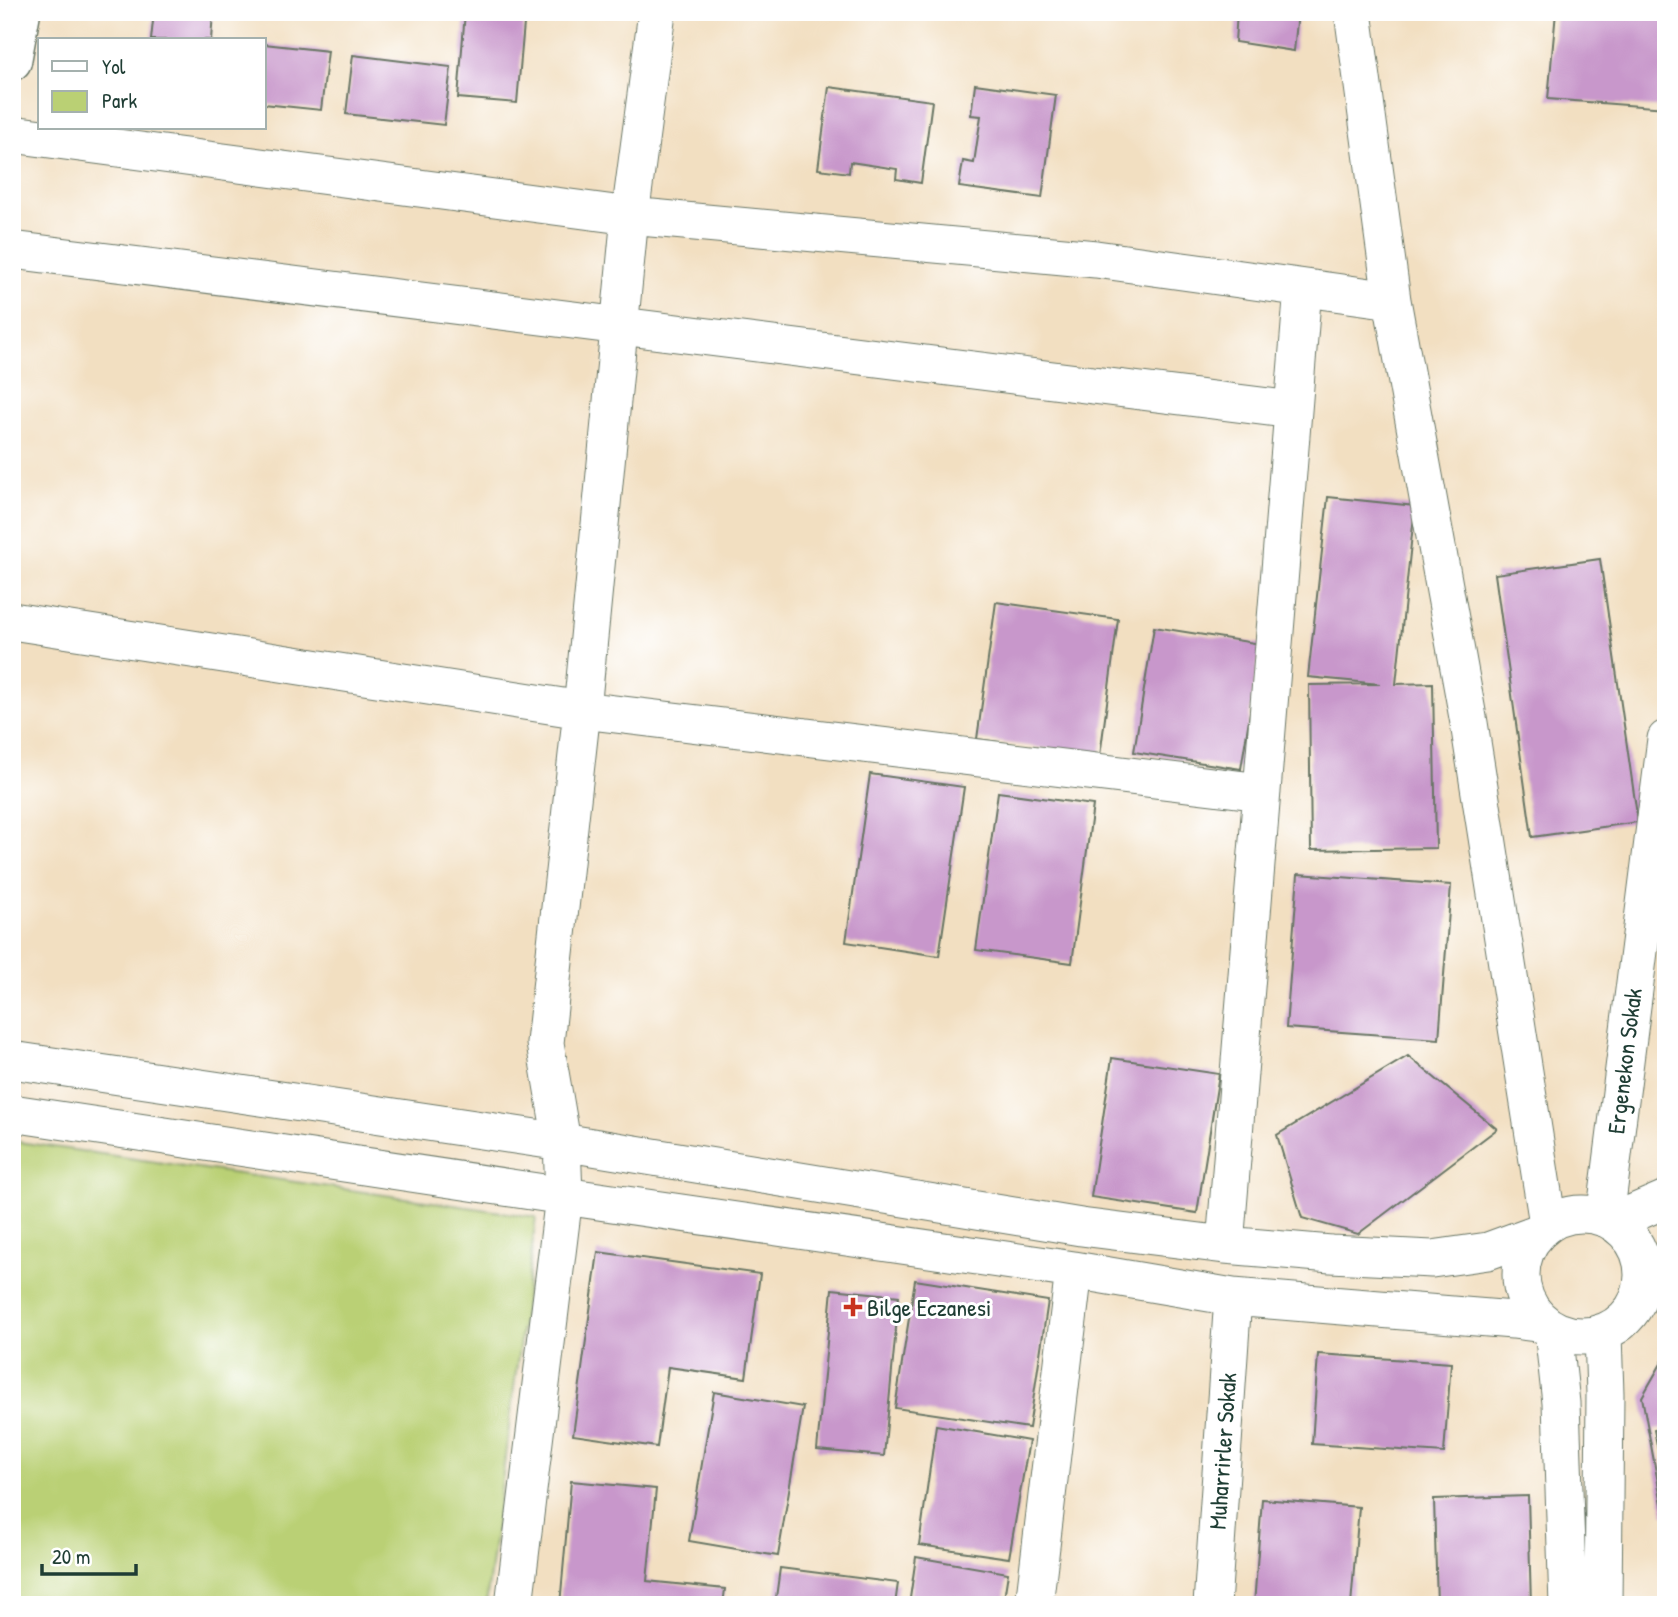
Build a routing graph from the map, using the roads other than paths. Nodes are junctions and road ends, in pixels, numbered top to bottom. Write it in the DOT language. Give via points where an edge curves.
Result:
graph roads {
  1 [pos="20,12"];
  2 [pos="657,12"];
  3 [pos="1353,12"];
  4 [pos="12,61"];
  5 [pos="12,134"];
  6 [pos="631,216"];
  7 [pos="12,250"];
  8 [pos="1303,288"];
  9 [pos="1392,300"];
  10 [pos="620,326"];
  11 [pos="1293,410"];
  12 [pos="12,621"];
  13 [pos="582,710"];
  14 [pos="1666,738"];
  15 [pos="1262,792"];
  16 [pos="12,1059"];
  17 [pos="12,1113"];
  18 [pos="562,1142"];
  19 [pos="564,1196"];
  20 [pos="1666,1199"];
  21 [pos="1609,1220"];
  22 [pos="1542,1229"];
  23 [pos="1225,1245"];
  24 [pos="1074,1270"];
  25 [pos="1651,1295"];
  26 [pos="1233,1297"];
  27 [pos="1549,1327"];
  28 [pos="1603,1334"];
  29 [pos="514,1605"];
  30 [pos="1034,1605"];
  31 [pos="1212,1605"];
  32 [pos="1568,1605"];
  33 [pos="1604,1605"];
  1 -- 4 [label="main road"];
  2 -- 6 [label="street"];
  3 -- 9 [label="street"];
  5 -- 6 [label="street"];
  6 -- 8 [label="street" via="1096,259"];
  6 -- 10 [label="street"];
  7 -- 10 [label="street"];
  8 -- 9 [label="street"];
  8 -- 11 [label="street"];
  9 -- 22 [label="street" via="1469,723"];
  10 -- 11 [label="street"];
  10 -- 13 [label="street"];
  11 -- 15 [label="street"];
  12 -- 13 [label="street"];
  13 -- 15 [label="street"];
  13 -- 18 [label="street" via="545,1043"];
  14 -- 21 [label="street, Ergenekon Sokak"];
  15 -- 23 [label="street"];
  16 -- 18 [label="street"];
  17 -- 19 [label="street"];
  18 -- 19 [label="street"];
  18 -- 23 [label="street" via="1068,1225"];
  19 -- 24 [label="street"];
  19 -- 29 [label="street"];
  20 -- 21 [label="street"];
  21 -- 22 [label="street" via="1585,1214 1566,1216"];
  21 -- 25 [label="street" via="1628,1234 1638,1249 1643,1286"];
  22 -- 23 [label="street" via="1488,1251 1432,1259"];
  22 -- 27 [label="street" via="1527,1247 1520,1281 1532,1312"];
  24 -- 26 [label="street"];
  24 -- 30 [label="street"];
  25 -- 28 [label="street"];
  26 -- 27 [label="street" via="1513,1320"];
  26 -- 31 [label="street, Muharrirler Sokak"];
  27 -- 28 [label="street" via="1569,1336"];
  27 -- 32 [label="street" via="1561,1403"];
  28 -- 33 [label="street"];
}
